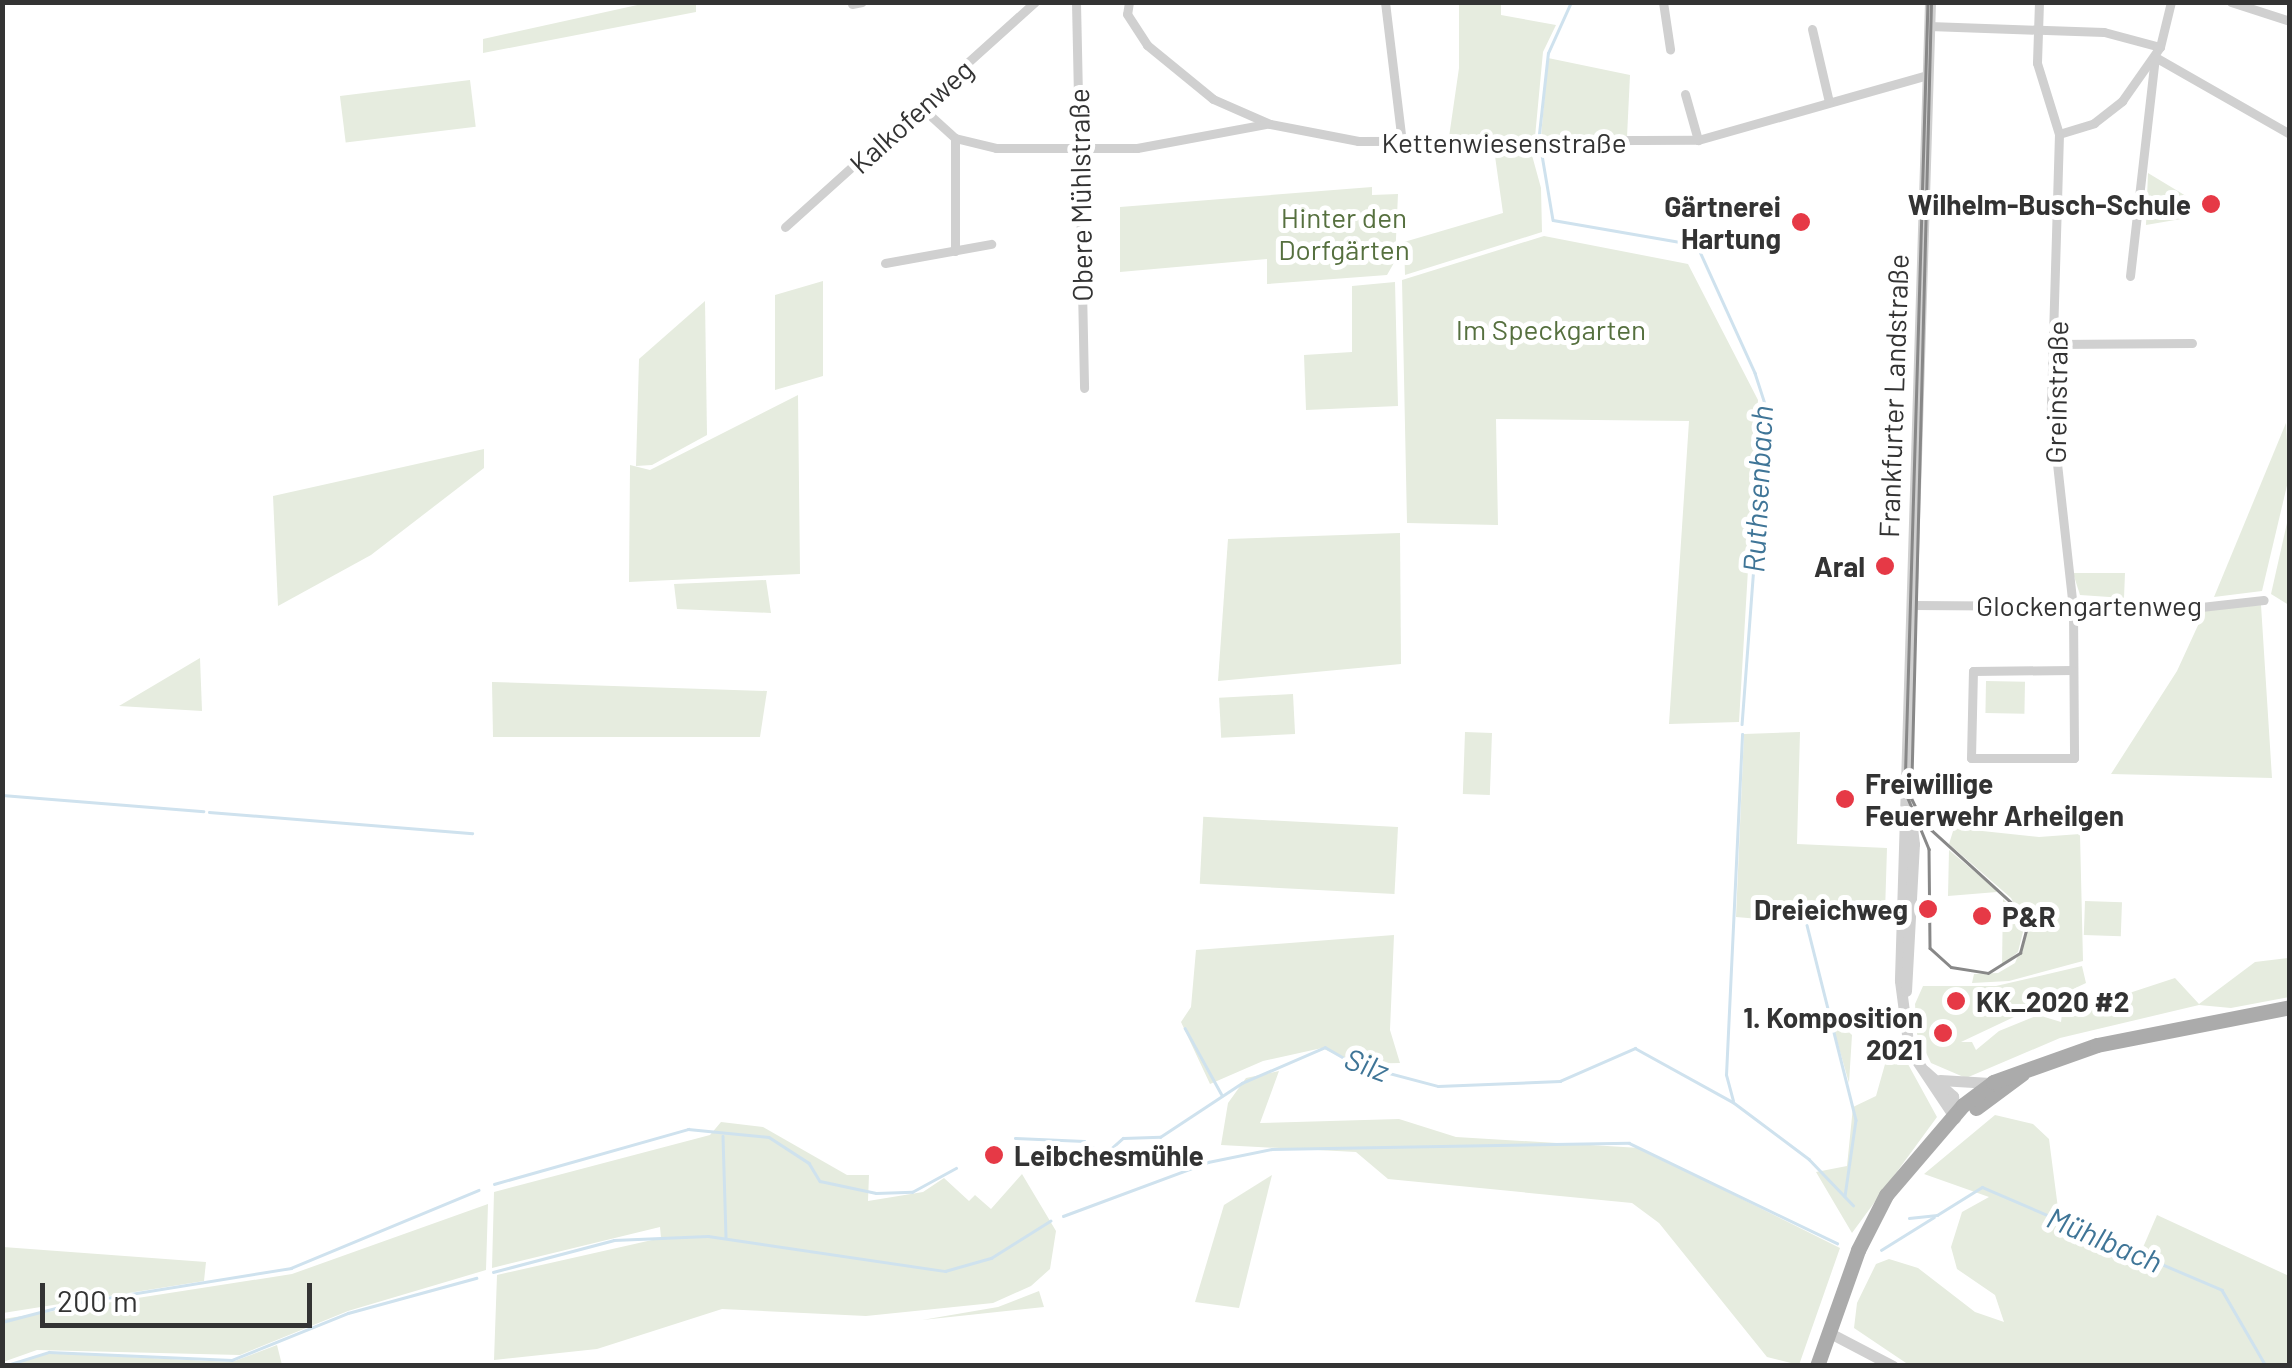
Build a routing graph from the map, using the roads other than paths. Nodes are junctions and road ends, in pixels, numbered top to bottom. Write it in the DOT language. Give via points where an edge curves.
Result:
graph roads {
  1 [pos="1035,2"];
  2 [pos="1076,2"];
  3 [pos="1128,2"];
  4 [pos="1385,2"];
  5 [pos="1663,2"];
  6 [pos="1930,2"];
  7 [pos="2040,2"];
  8 [pos="2171,2"];
  9 [pos="2232,2"];
  10 [pos="2290,21"];
  11 [pos="1929,26"];
  12 [pos="1812,29"];
  13 [pos="2038,29"];
  14 [pos="1670,50"];
  15 [pos="2157,52"];
  16 [pos="1928,75"];
  17 [pos="1685,94"];
  18 [pos="1830,102"];
  19 [pos="922,108"];
  20 [pos="1270,124"];
  21 [pos="2059,134"];
  22 [pos="2290,134"];
  23 [pos="954,138"];
  24 [pos="1698,140"];
  25 [pos="1402,143"];
  26 [pos="1079,149"];
  27 [pos="786,227"];
  28 [pos="992,244"];
  29 [pos="955,251"];
  30 [pos="884,263"];
  31 [pos="2130,276"];
  32 [pos="2192,343"];
  33 [pos="2055,344"];
  34 [pos="1084,388"];
  35 [pos="2264,600"];
  36 [pos="1913,605"];
  37 [pos="2073,608"];
  38 [pos="2072,670"];
  39 [pos="2290,1007"];
  40 [pos="1920,1066"];
  41 [pos="2023,1072"];
  42 [pos="1936,1079"];
  43 [pos="1992,1082"];
  44 [pos="1955,1118"];
  45 [pos="1828,1332"];
  46 [pos="1817,1366"];
  47 [pos="1893,1366"];
  1 -- 19 [label="street, Kalkofenweg"];
  2 -- 26 [label="street, Obere Mühlstraße"];
  3 -- 20 [label="street, Kettenwiesenstraße" via="1127,14 1147,45 1178,76"];
  4 -- 25 [label="street"];
  5 -- 14 [label="street"];
  6 -- 11 [label="street, Frankfurter Landstraße"];
  7 -- 13 [label="street, Greinstraße"];
  8 -- 15 [label="street"];
  9 -- 10 [label="street"];
  11 -- 13 [label="street"];
  11 -- 16 [label="street, Frankfurter Landstraße"];
  12 -- 18 [label="street"];
  13 -- 15 [label="street" via="2135,36"];
  13 -- 21 [label="street, Greinstraße" via="2036,63"];
  15 -- 21 [label="street" via="2112,111"];
  15 -- 22 [label="street"];
  15 -- 31 [label="street"];
  16 -- 18 [label="street, Kettenwiesenstraße"];
  16 -- 36 [label="street, Frankfurter Landstraße"];
  17 -- 24 [label="street"];
  18 -- 24 [label="street, Kettenwiesenstraße"];
  19 -- 23 [label="street"];
  19 -- 27 [label="street, Kalkofenweg"];
  20 -- 25 [label="street, Kettenwiesenstraße"];
  20 -- 26 [label="street" via="1137,148"];
  21 -- 33 [label="street, Greinstraße"];
  23 -- 26 [label="street" via="996,148"];
  23 -- 29 [label="street"];
  24 -- 25 [label="street, Kettenwiesenstraße"];
  26 -- 34 [label="street, Obere Mühlstraße"];
  28 -- 29 [label="street"];
  29 -- 30 [label="street"];
  32 -- 33 [label="street"];
  33 -- 37 [label="street, Greinstraße" via="2053,466"];
  35 -- 37 [label="street, Glockengartenweg"];
  36 -- 37 [label="street, Glockengartenweg"];
  36 -- 40 [label="street, Frankfurter Landstraße" via="1908,791 1914,844 1904,1030"];
  37 -- 38 [label="street, Greinstraße"];
  38 -- 38 [label="street, Greinstraße" via="2074,758 1971,758 1973,671"];
  39 -- 41 [label="main road" via="2096,1045"];
  40 -- 42 [label="street, Frankfurter Landstraße"];
  40 -- 44 [label="street, Frankfurter Landstraße"];
  41 -- 43 [label="main road"];
  41 -- 44 [label="main road"];
  42 -- 43 [label="street" via="1966,1086"];
  42 -- 44 [label="street, Frankfurter Landstraße" via="1954,1096"];
  43 -- 44 [label="main road"];
  44 -- 45 [label="main road" via="1886,1195"];
  45 -- 46 [label="main road"];
  45 -- 47 [label="street"];
}
